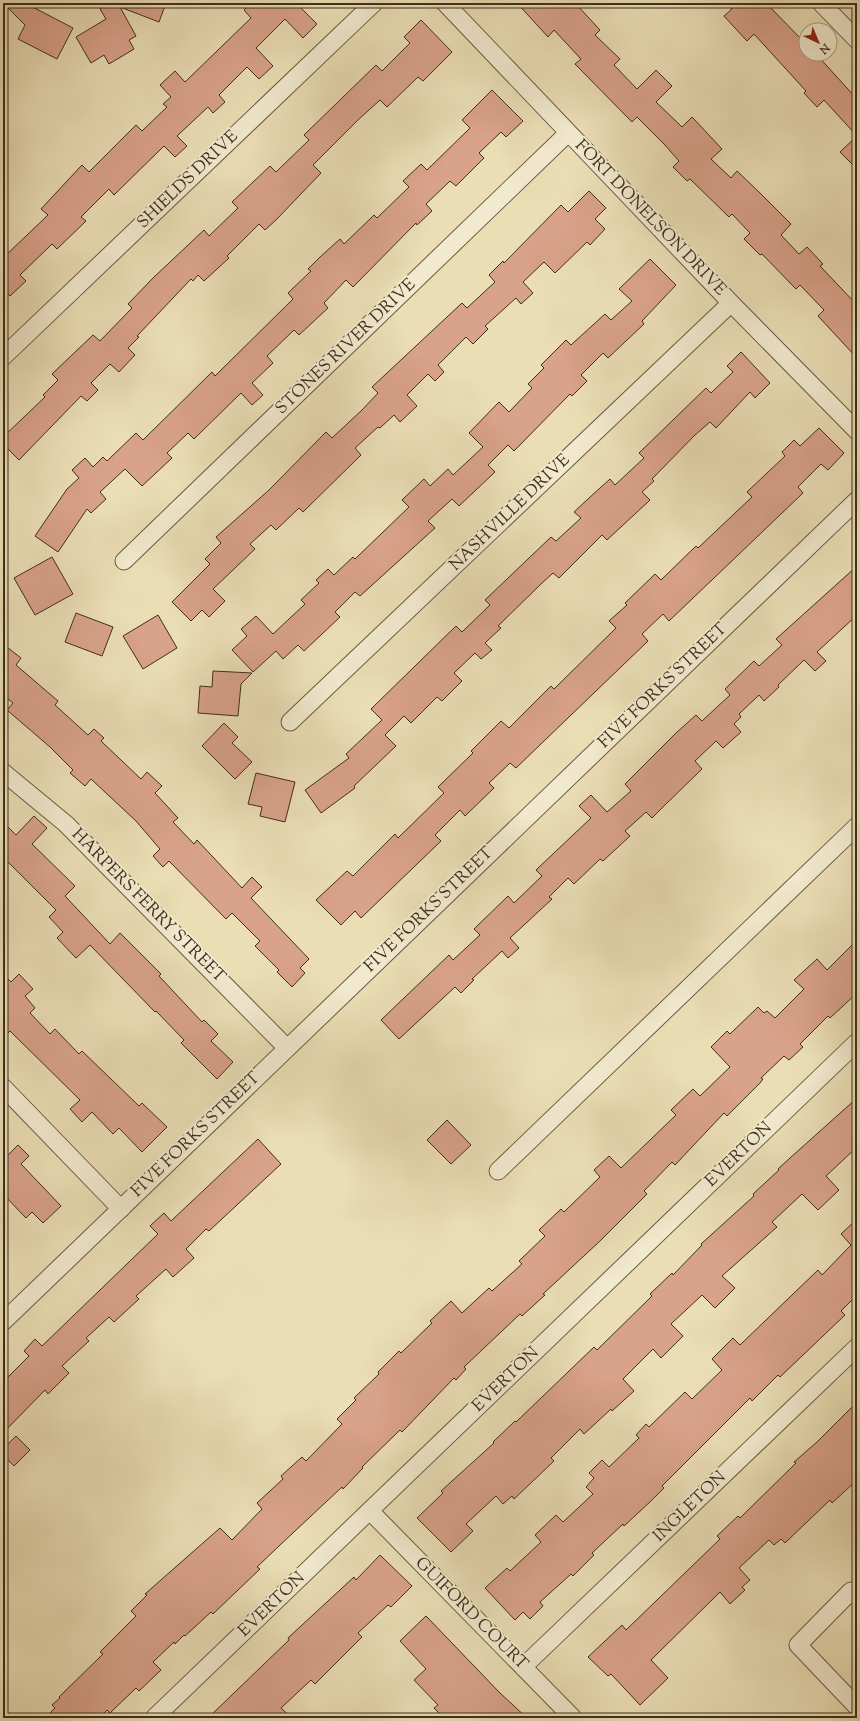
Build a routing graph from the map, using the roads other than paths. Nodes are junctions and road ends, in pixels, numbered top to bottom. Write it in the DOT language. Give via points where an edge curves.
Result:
graph roads {
  1 [pos="374,3"];
  2 [pos="444,3"];
  3 [pos="821,3"];
  4 [pos="857,40"];
  5 [pos="568,133"];
  6 [pos="731,304"];
  7 [pos="3,357"];
  8 [pos="857,431"];
  9 [pos="857,500"];
  10 [pos="124,561"];
  11 [pos="290,722"];
  12 [pos="3,772"];
  13 [pos="857,826"];
  14 [pos="857,1042"];
  15 [pos="286,1048"];
  16 [pos="3,1086"];
  17 [pos="498,1171"];
  18 [pos="121,1209"];
  19 [pos="3,1322"];
  20 [pos="857,1347"];
  21 [pos="370,1511"];
  22 [pos="857,1597"];
  23 [pos="523,1667"];
  24 [pos="857,1707"];
  25 [pos="154,1718"];
  26 [pos="573,1718"];
  1 -- 7 [label="street, SHIELDS DRIVE"];
  2 -- 5 [label="street, FORT DONELSON DRIVE"];
  3 -- 4 [label="street"];
  5 -- 6 [label="street, FORT DONELSON DRIVE"];
  5 -- 10 [label="street, STONES RIVER DRIVE"];
  6 -- 8 [label="street, FORT DONELSON DRIVE"];
  6 -- 11 [label="street, NASHVILLE DRIVE"];
  9 -- 15 [label="street, FIVE FORKS STREET"];
  12 -- 15 [label="street, HARPERS FERRY STREET" via="77,834"];
  13 -- 17 [label="street"];
  14 -- 21 [label="street, EVERTON"];
  15 -- 18 [label="street, FIVE FORKS STREET"];
  16 -- 18 [label="street"];
  18 -- 19 [label="street, FIVE FORKS STREET"];
  20 -- 23 [label="street, INGLETON"];
  21 -- 23 [label="street, GUIFORD COURT"];
  21 -- 25 [label="street, EVERTON"];
  22 -- 24 [label="street" via="851,1591 798,1645"];
  23 -- 26 [label="street, GUIFORD COURT"];
}
